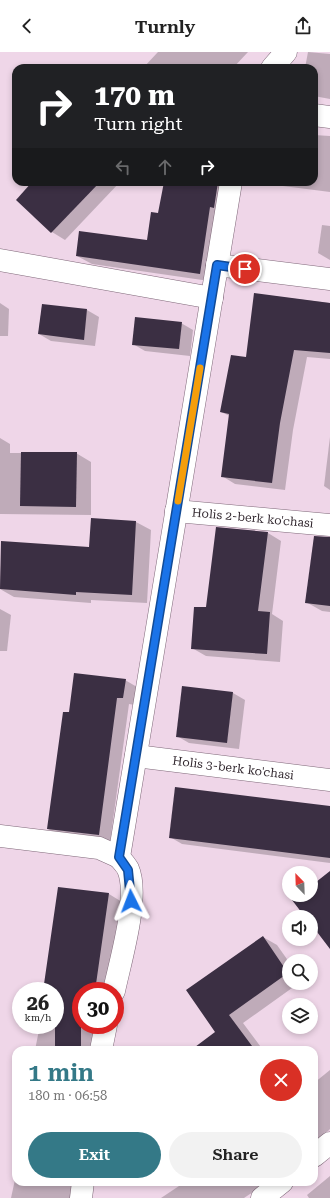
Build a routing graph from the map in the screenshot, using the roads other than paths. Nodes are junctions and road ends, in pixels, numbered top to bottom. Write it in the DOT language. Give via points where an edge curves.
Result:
graph roads {
  1 [pos="286,52"];
  2 [pos="276,64"];
  3 [pos="318,116"];
  4 [pos="330,117"];
  5 [pos="230,186"];
  6 [pos="0,260"];
  7 [pos="217,265"];
  8 [pos="330,279"];
  9 [pos="212,298"];
  10 [pos="176,511"];
  11 [pos="330,525"];
  12 [pos="136,756"];
  13 [pos="330,780"];
  14 [pos="0,836"];
  15 [pos="119,857"];
  16 [pos="116,982"];
  17 [pos="104,1034"];
  18 [pos="102,1046"];
  19 [pos="330,1143"];
  20 [pos="318,1153"];
  21 [pos="82,1186"];
  22 [pos="277,1186"];
  23 [pos="81,1198"];
  24 [pos="262,1198"];
  1 -- 2 [label="street"];
  3 -- 4 [label="street"];
  5 -- 7 [label="street"];
  6 -- 9 [label="street"];
  7 -- 8 [label="street"];
  7 -- 9 [label="street"];
  9 -- 10 [label="street"];
  10 -- 11 [label="street, Holis 2-berk ko'chasi"];
  10 -- 12 [label="street"];
  12 -- 13 [label="street, Holis 3-berk ko'chasi"];
  12 -- 15 [label="street"];
  14 -- 15 [label="street" via="99,848"];
  15 -- 16 [label="street" via="128,870 132,891 131,910"];
  17 -- 18 [label="street"];
  19 -- 20 [label="street"];
  21 -- 23 [label="street"];
  22 -- 24 [label="street"];
}
